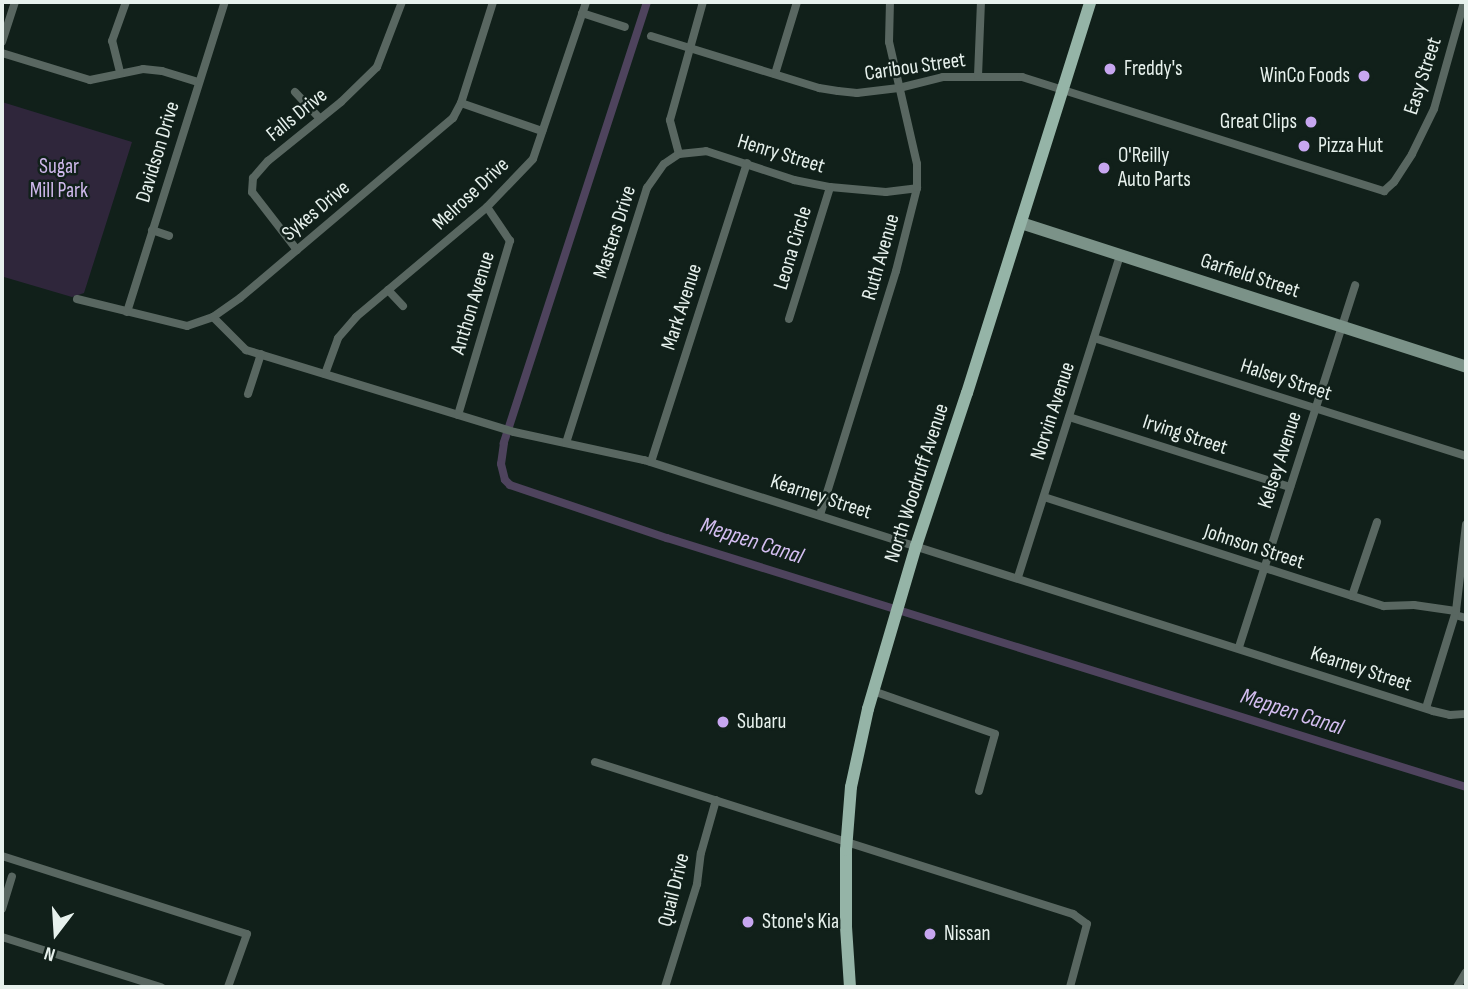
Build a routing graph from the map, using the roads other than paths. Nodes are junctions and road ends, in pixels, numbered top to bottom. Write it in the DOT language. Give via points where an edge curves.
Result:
graph roads {
  1 [pos="15,2"];
  2 [pos="126,2"];
  3 [pos="225,2"];
  4 [pos="401,2"];
  5 [pos="493,2"];
  6 [pos="586,2"];
  7 [pos="703,2"];
  8 [pos="797,2"];
  9 [pos="890,2"];
  10 [pos="981,2"];
  11 [pos="1090,2"];
  12 [pos="1464,2"];
  13 [pos="582,13"];
  14 [pos="625,27"];
  15 [pos="651,36"];
  16 [pos="2,42"];
  17 [pos="690,48"];
  18 [pos="2,53"];
  19 [pos="120,72"];
  20 [pos="775,74"];
  21 [pos="978,76"];
  22 [pos="198,82"];
  23 [pos="899,89"];
  24 [pos="1063,90"];
  25 [pos="295,92"];
  26 [pos="461,103"];
  27 [pos="319,118"];
  28 [pos="542,131"];
  29 [pos="679,154"];
  30 [pos="747,163"];
  31 [pos="830,187"];
  32 [pos="916,188"];
  33 [pos="1384,191"];
  34 [pos="487,207"];
  35 [pos="1021,223"];
  36 [pos="152,230"];
  37 [pos="169,236"];
  38 [pos="297,250"];
  39 [pos="1120,255"];
  40 [pos="1355,285"];
  41 [pos="388,290"];
  42 [pos="77,299"];
  43 [pos="403,306"];
  44 [pos="127,312"];
  45 [pos="213,317"];
  46 [pos="789,319"];
  47 [pos="1342,326"];
  48 [pos="1094,338"];
  49 [pos="261,354"];
  50 [pos="1466,367"];
  51 [pos="325,374"];
  52 [pos="248,394"];
  53 [pos="1315,408"];
  54 [pos="458,415"];
  55 [pos="1069,418"];
  56 [pos="566,443"];
  57 [pos="1466,456"];
  58 [pos="651,462"];
  59 [pos="1290,487"];
  60 [pos="1044,497"];
  61 [pos="820,515"];
  62 [pos="1377,522"];
  63 [pos="1466,525"];
  64 [pos="916,546"];
  65 [pos="1263,568"];
  66 [pos="1018,577"];
  67 [pos="1352,596"];
  68 [pos="1455,613"];
  69 [pos="1466,618"];
  70 [pos="1239,648"];
  71 [pos="873,691"];
  72 [pos="1426,708"];
  73 [pos="1466,714"];
  74 [pos="595,762"];
  75 [pos="979,790"];
  76 [pos="716,800"];
  77 [pos="847,841"];
  78 [pos="2,856"];
  79 [pos="12,877"];
  80 [pos="2,909"];
  81 [pos="2,937"];
  82 [pos="1466,971"];
  83 [pos="161,987"];
  84 [pos="228,987"];
  85 [pos="665,987"];
  86 [pos="850,987"];
  87 [pos="1070,987"];
  88 [pos="1457,987"];
  1 -- 16 [label="street"];
  2 -- 19 [label="street" via="112,41"];
  3 -- 22 [label="street, Davidson Drive"];
  4 -- 27 [label="street, Falls Drive" via="377,67"];
  5 -- 26 [label="street, Sykes Drive"];
  6 -- 13 [label="street, Melrose Drive"];
  7 -- 17 [label="street"];
  8 -- 20 [label="street"];
  9 -- 23 [label="street, Ruth Avenue" via="889,42"];
  10 -- 21 [label="street"];
  11 -- 24 [label="main road, North Woodruff Avenue"];
  12 -- 33 [label="street, Easy Street" via="1434,108 1412,154"];
  13 -- 14 [label="street"];
  13 -- 28 [label="street, Melrose Drive"];
  15 -- 17 [label="street, Caribou Street"];
  17 -- 20 [label="street, Caribou Street"];
  17 -- 29 [label="street" via="670,120"];
  18 -- 19 [label="street" via="90,80"];
  19 -- 22 [label="street" via="162,71"];
  20 -- 23 [label="street, Caribou Street" via="838,91"];
  21 -- 23 [label="street, Caribou Street" via="943,77"];
  21 -- 24 [label="street, Caribou Street" via="1022,78"];
  22 -- 36 [label="street, Davidson Drive"];
  23 -- 32 [label="street, Ruth Avenue" via="917,164"];
  24 -- 33 [label="street, Caribou Street"];
  24 -- 35 [label="main road, North Woodruff Avenue"];
  25 -- 27 [label="street"];
  26 -- 28 [label="street"];
  26 -- 38 [label="street, Sykes Drive" via="436,134"];
  27 -- 38 [label="street, Falls Drive" via="268,161 251,184 252,192"];
  28 -- 34 [label="street, Melrose Drive" via="533,159"];
  29 -- 30 [label="street, Henry Street" via="706,151"];
  29 -- 56 [label="street, Masters Drive" via="664,164 647,188"];
  30 -- 31 [label="street, Henry Street"];
  30 -- 58 [label="street, Mark Avenue"];
  31 -- 32 [label="street, Henry Street" via="886,192"];
  31 -- 46 [label="street, Leona Circle"];
  32 -- 61 [label="street, Ruth Avenue" via="896,271"];
  34 -- 41 [label="street, Melrose Drive"];
  34 -- 54 [label="street, Anthon Avenue" via="510,241"];
  35 -- 39 [label="street, Garfield Street"];
  35 -- 64 [label="main road, North Woodruff Avenue"];
  36 -- 37 [label="street"];
  36 -- 44 [label="street, Davidson Drive"];
  38 -- 45 [label="street, Sykes Drive"];
  39 -- 47 [label="street, Garfield Street"];
  39 -- 48 [label="street, Norvin Avenue"];
  40 -- 47 [label="street, Kelsey Avenue"];
  41 -- 43 [label="street"];
  41 -- 51 [label="street, Melrose Drive" via="338,338"];
  42 -- 44 [label="street, Sykes Drive"];
  44 -- 45 [label="street, Sykes Drive" via="187,326"];
  45 -- 49 [label="street, Kearney Street" via="246,350"];
  47 -- 50 [label="street, Garfield Street"];
  47 -- 53 [label="street, Kelsey Avenue"];
  48 -- 53 [label="street, Halsey Street"];
  48 -- 55 [label="street, Norvin Avenue"];
  49 -- 51 [label="street, Kearney Street"];
  49 -- 52 [label="street"];
  51 -- 54 [label="street, Kearney Street"];
  53 -- 57 [label="street, Halsey Street"];
  53 -- 59 [label="street, Kelsey Avenue"];
  54 -- 56 [label="street, Kearney Street"];
  55 -- 59 [label="street, Irving Street"];
  55 -- 60 [label="street, Norvin Avenue"];
  56 -- 58 [label="street, Kearney Street"];
  58 -- 61 [label="street, Kearney Street"];
  59 -- 65 [label="street, Kelsey Avenue"];
  60 -- 65 [label="street, Johnson Street"];
  60 -- 66 [label="street, Norvin Avenue"];
  61 -- 64 [label="street, Kearney Street"];
  62 -- 67 [label="street"];
  63 -- 68 [label="street"];
  64 -- 66 [label="street, Kearney Street"];
  64 -- 71 [label="main road, North Woodruff Avenue"];
  65 -- 67 [label="street, Johnson Street"];
  65 -- 70 [label="street, Kelsey Avenue"];
  66 -- 70 [label="street, Kearney Street"];
  67 -- 68 [label="street, Johnson Street" via="1384,606 1414,605"];
  68 -- 69 [label="street, Johnson Street"];
  68 -- 72 [label="street"];
  70 -- 72 [label="street, Kearney Street"];
  71 -- 75 [label="street" via="995,734"];
  71 -- 77 [label="main road, North Woodruff Avenue" via="851,788"];
  72 -- 73 [label="street, Kearney Street"];
  74 -- 76 [label="street"];
  76 -- 77 [label="street"];
  76 -- 85 [label="street, Quail Drive" via="697,884"];
  77 -- 86 [label="main road, North Woodruff Avenue"];
  77 -- 87 [label="street" via="1082,918 1086,934"];
  78 -- 84 [label="street" via="247,934"];
  79 -- 80 [label="street"];
  81 -- 83 [label="street"];
  82 -- 88 [label="street"];
}
